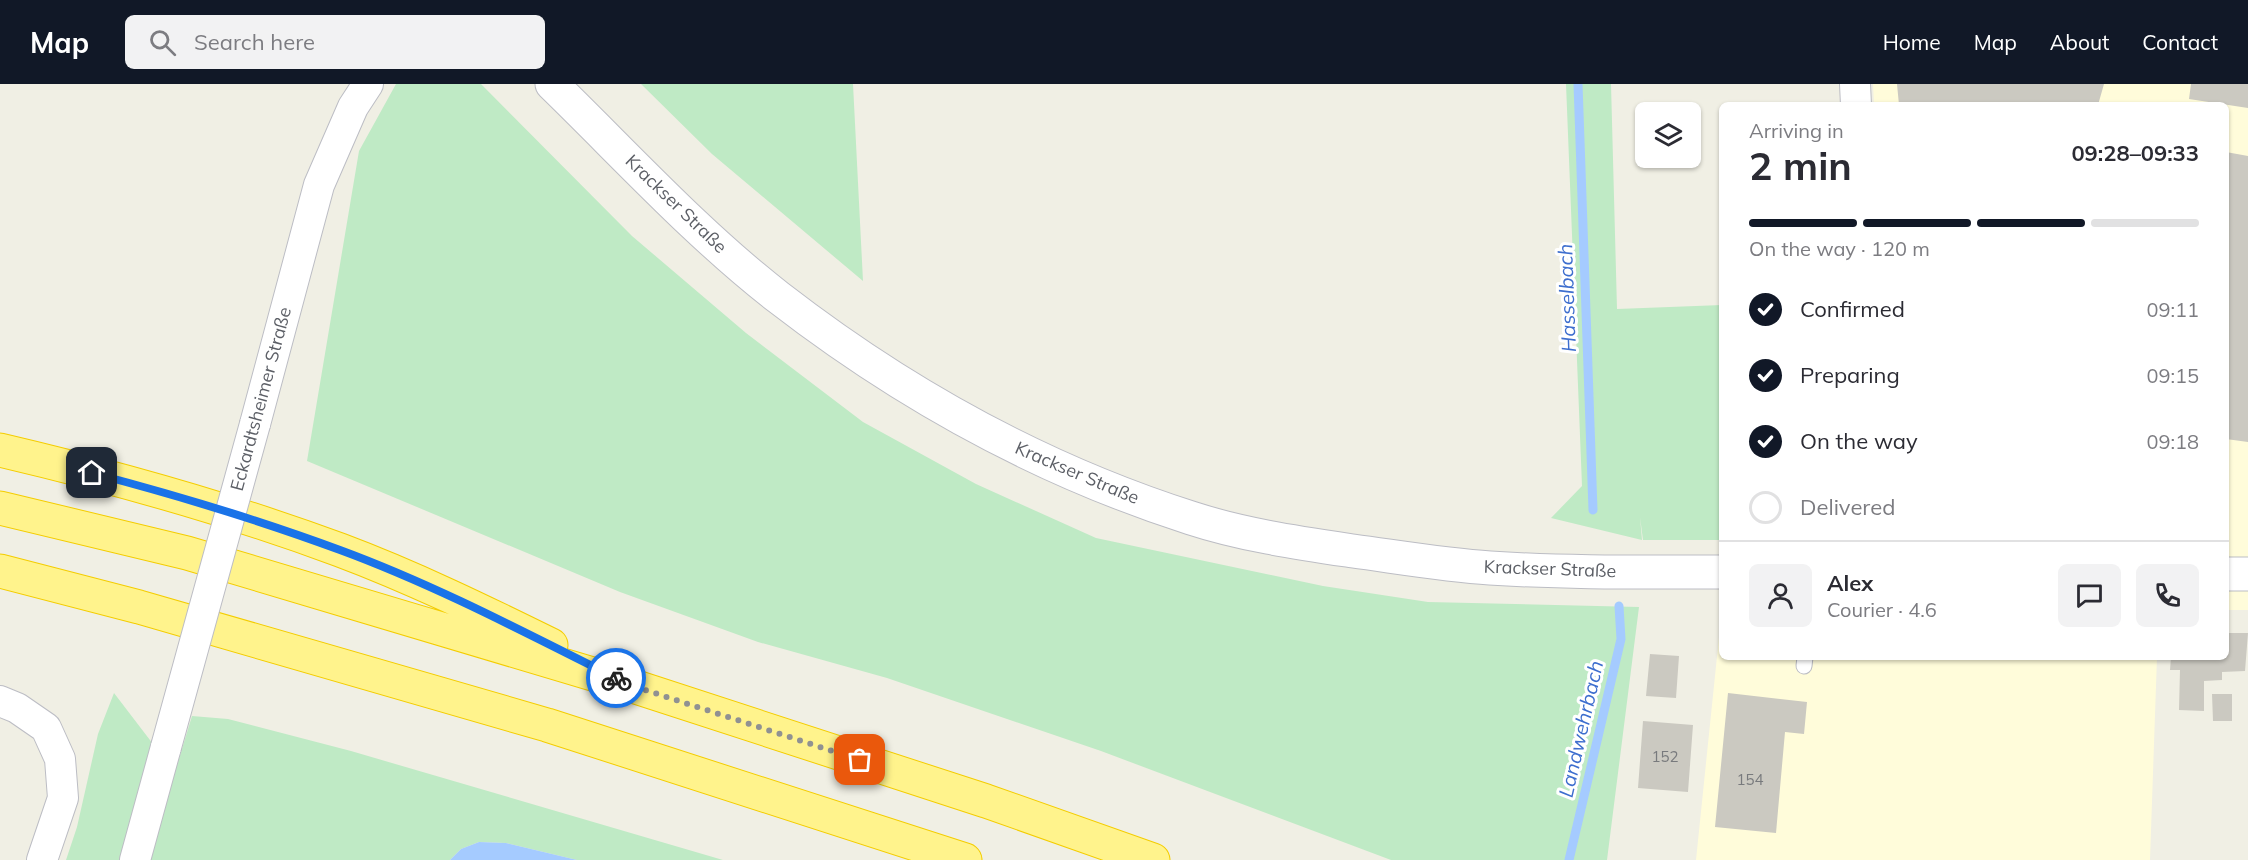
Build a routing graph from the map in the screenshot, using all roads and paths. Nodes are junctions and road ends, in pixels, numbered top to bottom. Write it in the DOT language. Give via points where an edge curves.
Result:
graph roads {
  1 [pos="368,84"];
  2 [pos="552,84"];
  3 [pos="1855,84"];
  4 [pos="1856,102"];
  5 [pos="0,450"];
  6 [pos="0,508"];
  7 [pos="0,572"];
  8 [pos="1719,572"];
  9 [pos="2229,574"];
  10 [pos="2248,574"];
  11 [pos="0,594"];
  12 [pos="225,633"];
  13 [pos="636,687"];
  14 [pos="0,701"];
  15 [pos="42,860"];
  16 [pos="135,860"];
  17 [pos="964,860"];
  18 [pos="1153,860"];
  1 -- 16 [label="street, Eckardtsheimer Straße, bridge" via="353,107 319,185"];
  2 -- 8 [label="street, Krackser Straße" via="702,232 777,296 850,350 1016,448 1102,485 1193,519 1292,542 1379,555 1487,568"];
  3 -- 4 [label="street"];
  5 -- 13 [label="highway" via="175,495 341,550 470,605"];
  6 -- 13 [label="highway" via="187,553"];
  7 -- 12 [label="highway"];
  9 -- 10 [label="street"];
  11 -- 12 [label="highway"];
  12 -- 17 [label="highway" via="547,725"];
  13 -- 18 [label="highway"];
  14 -- 15 [label="street" via="46,728 60,759 63,798"];
}
